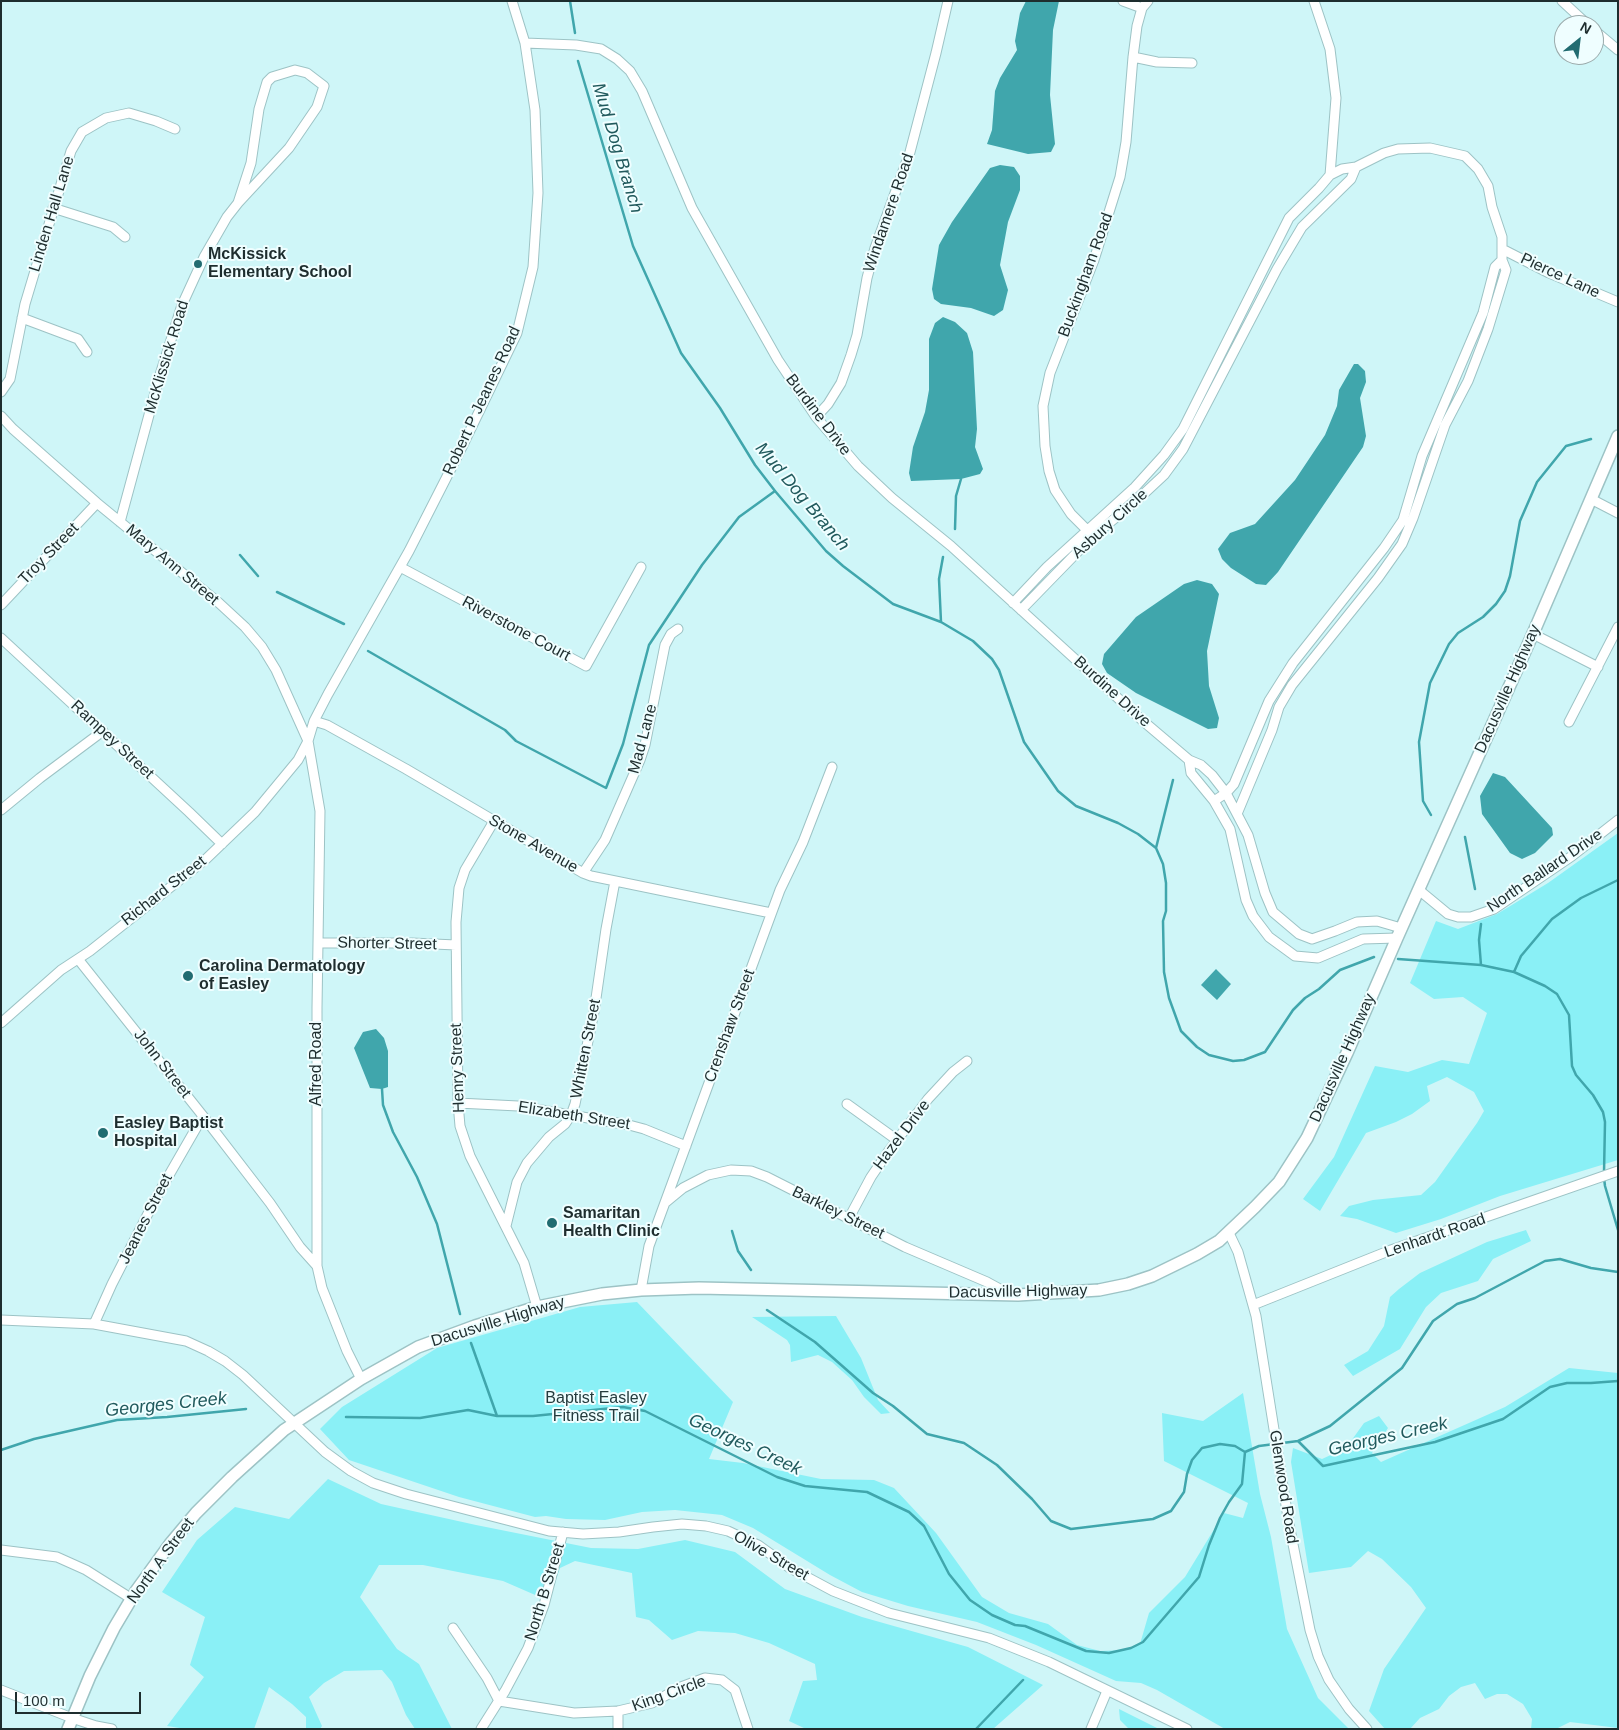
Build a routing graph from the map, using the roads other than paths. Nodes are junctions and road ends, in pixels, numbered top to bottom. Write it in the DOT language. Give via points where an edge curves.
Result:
graph roads {
  1 [pos="512,1"];
  2 [pos="948,1"];
  3 [pos="1123,1"];
  4 [pos="1314,1"];
  5 [pos="1562,1"];
  6 [pos="1145,5"];
  7 [pos="1577,15"];
  8 [pos="1604,38"];
  9 [pos="525,43"];
  10 [pos="1618,50"];
  11 [pos="1133,57"];
  12 [pos="1192,63"];
  13 [pos="175,129"];
  14 [pos="1356,167"];
  15 [pos="1330,174"];
  16 [pos="238,203"];
  17 [pos="53,208"];
  18 [pos="125,237"];
  19 [pos="1502,249"];
  20 [pos="1502,260"];
  21 [pos="1266,263"];
  22 [pos="1278,269"];
  23 [pos="1618,302"];
  24 [pos="1483,313"];
  25 [pos="1492,317"];
  26 [pos="22,318"];
  27 [pos="1475,332"];
  28 [pos="1486,337"];
  29 [pos="86,352"];
  30 [pos="1456,376"];
  31 [pos="1468,381"];
  32 [pos="1205,384"];
  33 [pos="1215,389"];
  34 [pos="1,392"];
  35 [pos="1,416"];
  36 [pos="816,417"];
  37 [pos="1183,429"];
  38 [pos="1192,433"];
  39 [pos="1618,436"];
  40 [pos="1419,467"];
  41 [pos="1430,471"];
  42 [pos="1409,499"];
  43 [pos="1591,500"];
  44 [pos="1419,502"];
  45 [pos="97,503"];
  46 [pos="1618,513"];
  47 [pos="120,522"];
  48 [pos="1090,533"];
  49 [pos="1382,551"];
  50 [pos="1392,559"];
  51 [pos="400,567"];
  52 [pos="641,568"];
  53 [pos="1354,586"];
  54 [pos="1363,596"];
  55 [pos="1013,603"];
  56 [pos="1,605"];
  57 [pos="1021,610"];
  58 [pos="1618,627"];
  59 [pos="678,630"];
  60 [pos="1533,634"];
  61 [pos="1,638"];
  62 [pos="1296,660"];
  63 [pos="1598,667"];
  64 [pos="1305,668"];
  65 [pos="1269,701"];
  66 [pos="1278,707"];
  67 [pos="314,721"];
  68 [pos="1569,722"];
  69 [pos="103,730"];
  70 [pos="308,741"];
  71 [pos="1188,760"];
  72 [pos="832,767"];
  73 [pos="1226,793"];
  74 [pos="1214,800"];
  75 [pos="1,810"];
  76 [pos="1236,814"];
  77 [pos="1618,820"];
  78 [pos="494,821"];
  79 [pos="222,844"];
  80 [pos="583,873"];
  81 [pos="615,881"];
  82 [pos="1419,890"];
  83 [pos="771,913"];
  84 [pos="1399,933"];
  85 [pos="318,943"];
  86 [pos="456,945"];
  87 [pos="78,959"];
  88 [pos="1,1023"];
  89 [pos="967,1061"];
  90 [pos="458,1103"];
  91 [pos="847,1104"];
  92 [pos="571,1115"];
  93 [pos="203,1116"];
  94 [pos="897,1140"];
  95 [pos="686,1146"];
  96 [pos="1617,1172"];
  97 [pos="666,1202"];
  98 [pos="849,1218"];
  99 [pos="506,1226"];
  100 [pos="1229,1233"];
  101 [pos="317,1266"];
  102 [pos="641,1290"];
  103 [pos="1010,1294"];
  104 [pos="1253,1306"];
  105 [pos="537,1308"];
  106 [pos="1,1320"];
  107 [pos="94,1324"];
  108 [pos="361,1378"];
  109 [pos="293,1424"];
  110 [pos="563,1532"];
  111 [pos="1,1550"];
  112 [pos="132,1599"];
  113 [pos="453,1628"];
  114 [pos="1,1690"];
  115 [pos="1107,1691"];
  116 [pos="499,1701"];
  117 [pos="618,1711"];
  118 [pos="70,1723"];
  119 [pos="112,1729"];
  120 [pos="481,1729"];
  121 [pos="618,1729"];
  122 [pos="748,1729"];
  123 [pos="1091,1729"];
  124 [pos="1187,1729"];
  125 [pos="1367,1729"];
  1 -- 9 [label="street, Robert P Jeanes Road"];
  2 -- 36 [label="street, Windamere Road" via="910,152 875,248 851,355 841,383"];
  3 -- 6 [label="street"];
  4 -- 15 [label="street" via="1330,49 1336,98"];
  5 -- 7 [label="street"];
  6 -- 11 [label="street, Buckingham Road" via="1137,26"];
  8 -- 10 [label="street"];
  9 -- 36 [label="street, Burdine Drive" via="601,49 630,71 642,90 692,208 778,360"];
  9 -- 51 [label="street, Robert P Jeanes Road" via="536,110 538,193 533,267 517,333"];
  11 -- 12 [label="street" via="1157,62"];
  11 -- 48 [label="street, Buckingham Road" via="1120,177 1094,260 1050,373 1043,406 1045,446 1055,490 1071,514"];
  13 -- 17 [label="street, Linden Hall Lane" via="129,113 106,118 82,132 70,151"];
  14 -- 15 [label="street"];
  14 -- 19 [label="street" via="1398,149 1430,148 1465,156 1488,186 1502,237"];
  14 -- 22 [label="street, Asbury Circle" via="1351,179 1302,227"];
  15 -- 21 [label="street, Asbury Circle" via="1289,218"];
  16 -- 16 [label="street, McKlissick Road" via="289,148 317,107 324,86 307,73 295,70 272,77 267,82 258,109 251,163"];
  16 -- 47 [label="street, McKlissick Road" via="204,258 182,305"];
  17 -- 18 [label="street" via="113,227"];
  17 -- 26 [label="street, Linden Hall Lane"];
  19 -- 20 [label="street"];
  19 -- 23 [label="street, Pierce Lane"];
  20 -- 24 [label="street" via="1495,267"];
  20 -- 25 [label="street" via="1506,270"];
  21 -- 22 [label="street"];
  21 -- 32 [label="street, Asbury Circle"];
  22 -- 33 [label="street, Asbury Circle"];
  24 -- 25 [label="street"];
  24 -- 27 [label="street"];
  25 -- 28 [label="street"];
  26 -- 29 [label="street" via="78,339"];
  26 -- 34 [label="street, Linden Hall Lane" via="10,379"];
  27 -- 28 [label="street"];
  27 -- 30 [label="street"];
  28 -- 31 [label="street"];
  30 -- 31 [label="street"];
  30 -- 40 [label="street"];
  31 -- 41 [label="street" via="1445,425"];
  32 -- 33 [label="street"];
  32 -- 37 [label="street, Asbury Circle"];
  33 -- 38 [label="street, Asbury Circle"];
  35 -- 45 [label="street, Mary Ann Street"];
  36 -- 55 [label="street, Burdine Drive" via="858,466"];
  37 -- 38 [label="street"];
  37 -- 48 [label="street, Asbury Circle" via="1164,455"];
  38 -- 48 [label="street, Asbury Circle" via="1164,475 1135,502"];
  39 -- 43 [label="main road, Dacusville Highway"];
  40 -- 41 [label="street"];
  40 -- 42 [label="street"];
  41 -- 44 [label="street"];
  42 -- 44 [label="street"];
  42 -- 49 [label="street" via="1403,520"];
  43 -- 46 [label="street"];
  43 -- 60 [label="main road, Dacusville Highway"];
  44 -- 50 [label="street" via="1402,544"];
  45 -- 47 [label="street, Mary Ann Street"];
  45 -- 56 [label="street, Troy Street"];
  47 -- 70 [label="street, Mary Ann Street" via="219,603 262,647"];
  48 -- 55 [label="street, Asbury Circle" via="1047,566"];
  48 -- 57 [label="street, Asbury Circle"];
  49 -- 50 [label="street"];
  49 -- 53 [label="street"];
  50 -- 54 [label="street"];
  51 -- 52 [label="street, Riverstone Court" via="586,666"];
  51 -- 67 [label="street, Robert P Jeanes Road"];
  53 -- 54 [label="street"];
  53 -- 62 [label="street"];
  54 -- 64 [label="street"];
  55 -- 57 [label="street, Burdine Drive"];
  57 -- 71 [label="street, Burdine Drive"];
  58 -- 63 [label="street"];
  59 -- 80 [label="street, Mad Lane" via="671,634 665,645 640,760 605,840"];
  60 -- 63 [label="street"];
  60 -- 82 [label="main road, Dacusville Highway"];
  61 -- 69 [label="street, Rampey Street"];
  62 -- 64 [label="street"];
  62 -- 65 [label="street"];
  63 -- 68 [label="street"];
  64 -- 66 [label="street"];
  65 -- 66 [label="street"];
  65 -- 73 [label="street" via="1234,784"];
  66 -- 76 [label="street" via="1272,730"];
  67 -- 70 [label="street, Robert P Jeanes Road"];
  67 -- 78 [label="street, Stone Avenue" via="406,768"];
  69 -- 75 [label="street"];
  69 -- 79 [label="street, Rampey Street"];
  70 -- 79 [label="street, Richard Street" via="284,778"];
  70 -- 85 [label="street, Alfred Road" via="320,810"];
  71 -- 73 [label="street, Burdine Drive" via="1201,765"];
  71 -- 74 [label="street, Burdine Drive" via="1191,774"];
  72 -- 83 [label="street, Crenshaw Street"];
  73 -- 74 [label="street"];
  73 -- 76 [label="street, Burdine Drive"];
  74 -- 84 [label="street, Burdine Drive" via="1230,829 1246,900 1253,916 1269,937 1295,956 1318,958 1363,939"];
  76 -- 84 [label="street, Burdine Drive" via="1248,835 1273,912 1299,934 1312,938 1357,922 1377,921"];
  77 -- 82 [label="street, North Ballard Drive" via="1494,909 1471,917 1458,917 1448,914"];
  78 -- 80 [label="street, Stone Avenue"];
  78 -- 86 [label="street, Henry Street" via="461,878"];
  79 -- 87 [label="street, Richard Street"];
  80 -- 81 [label="street, Stone Avenue"];
  81 -- 83 [label="street, Stone Avenue"];
  81 -- 92 [label="street, Whitten Street" via="594,1012"];
  82 -- 84 [label="main road, Dacusville Highway"];
  83 -- 95 [label="street, Crenshaw Street"];
  84 -- 100 [label="main road, Dacusville Highway" via="1307,1138 1278,1182"];
  85 -- 86 [label="street, Shorter Street"];
  85 -- 101 [label="street, Alfred Road"];
  86 -- 90 [label="street, Henry Street"];
  87 -- 88 [label="street, Richard Street"];
  87 -- 93 [label="street, John Street"];
  89 -- 94 [label="street, Hazel Drive" via="928,1099"];
  90 -- 92 [label="street, Elizabeth Street" via="518,1106"];
  90 -- 99 [label="street, Henry Street" via="460,1126 470,1156"];
  91 -- 94 [label="street"];
  92 -- 95 [label="street, Elizabeth Street" via="644,1129"];
  92 -- 99 [label="street, Whitten Street" via="527,1163 517,1182"];
  93 -- 101 [label="street, John Street"];
  93 -- 107 [label="street, Jeanes Street" via="157,1196"];
  94 -- 98 [label="street, Hazel Drive" via="871,1177"];
  95 -- 97 [label="street, Crenshaw Street"];
  96 -- 104 [label="street, Lenhardt Road" via="1391,1250"];
  97 -- 98 [label="street, Barkley Street" via="683,1188 708,1175 731,1170 751,1171"];
  97 -- 102 [label="street, Crenshaw Street" via="649,1246"];
  98 -- 103 [label="street, Barkley Street"];
  99 -- 105 [label="street, Henry Street" via="524,1263"];
  100 -- 103 [label="main road, Dacusville Highway" via="1197,1254 1128,1284 1099,1290"];
  100 -- 104 [label="street, Glenwood Road" via="1238,1252"];
  101 -- 108 [label="street, Alfred Road" via="322,1288"];
  102 -- 103 [label="main road, Dacusville Highway" via="699,1288"];
  102 -- 105 [label="main road, Dacusville Highway" via="602,1294"];
  104 -- 125 [label="street, Glenwood Road" via="1302,1598 1318,1656 1329,1680"];
  105 -- 108 [label="main road, Dacusville Highway" via="418,1347"];
  106 -- 107 [label="street, Olive Street"];
  107 -- 109 [label="street, Olive Street" via="186,1341 208,1351 243,1375"];
  108 -- 109 [label="main road, Dacusville Highway"];
  109 -- 110 [label="street, Olive Street" via="325,1452 373,1484"];
  109 -- 112 [label="main road, North A Street" via="196,1513"];
  110 -- 115 [label="street, Olive Street" via="619,1532 682,1524 728,1531 833,1590 889,1613 989,1638 1049,1662"];
  110 -- 116 [label="street, North B Street" via="544,1605 528,1648"];
  111 -- 112 [label="street" via="56,1557 86,1570"];
  112 -- 118 [label="main road, North A Street" via="114,1628"];
  113 -- 116 [label="street" via="488,1678"];
  114 -- 118 [label="street"];
  115 -- 123 [label="street"];
  115 -- 124 [label="street, Olive Street"];
  116 -- 117 [label="street, King Circle" via="574,1713"];
  116 -- 120 [label="street, North B Street"];
  117 -- 121 [label="street"];
  117 -- 122 [label="street, King Circle" via="652,1703 705,1678 722,1680 735,1690"];
  118 -- 119 [label="street"];
}
